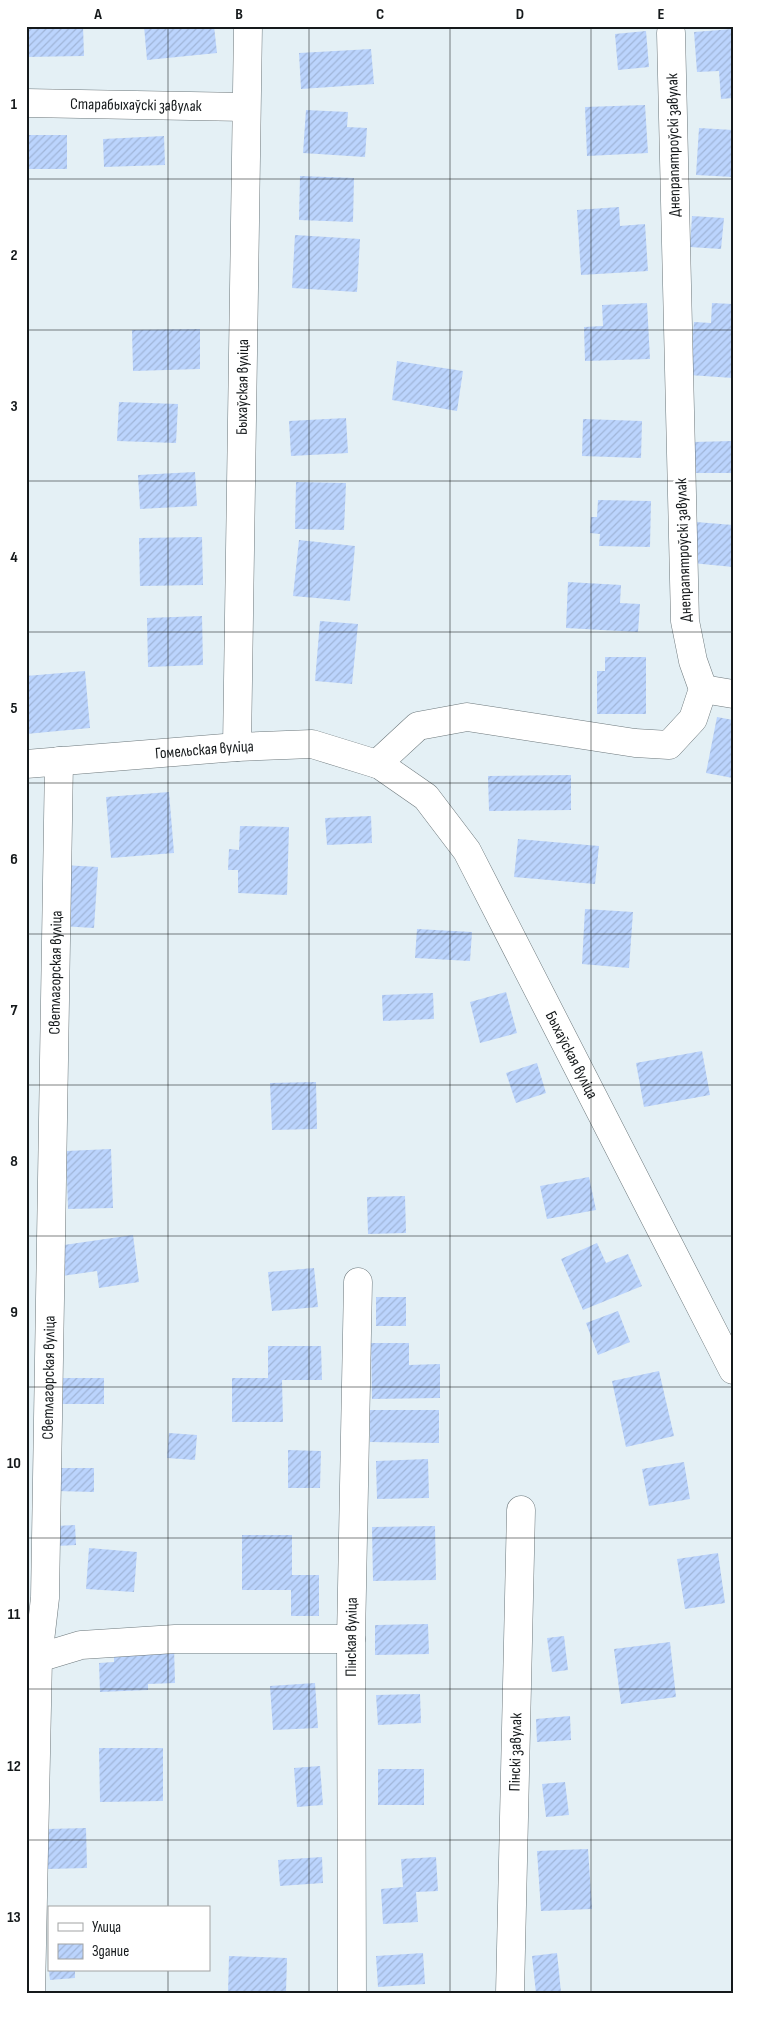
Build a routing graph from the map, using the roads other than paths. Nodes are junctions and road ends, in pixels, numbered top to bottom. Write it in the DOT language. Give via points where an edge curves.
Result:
graph roads {
  1 [pos="248,26"];
  2 [pos="671,33"];
  3 [pos="26,103"];
  4 [pos="246,107"];
  5 [pos="702,689"];
  6 [pos="733,694"];
  7 [pos="238,747"];
  8 [pos="59,761"];
  9 [pos="26,764"];
  10 [pos="379,764"];
  11 [pos="358,1282"];
  12 [pos="733,1370"];
  13 [pos="521,1510"];
  14 [pos="351,1639"];
  15 [pos="32,1658"];
  16 [pos="30,1993"];
  17 [pos="352,1993"];
  18 [pos="510,1993"];
  1 -- 4 [label="street, Быхаўская вуліца"];
  2 -- 5 [label="street, Днепрапятроўскі завулак" via="685,621"];
  3 -- 4 [label="street, Старабыхаўскі завулак"];
  4 -- 7 [label="street, Быхаўская вуліца"];
  5 -- 6 [label="street"];
  5 -- 10 [label="street" via="693,719 669,745 635,743 467,717 418,726"];
  7 -- 8 [label="street, Гомельская вуліца"];
  7 -- 10 [label="street, Гомельская вуліца" via="312,744"];
  8 -- 9 [label="street, Гомельская вуліца"];
  8 -- 15 [label="street, Светлагорская вуліца" via="45,1598"];
  10 -- 12 [label="street, Быхаўская вуліца" via="426,797 466,851"];
  11 -- 14 [label="street, Пінская вуліца"];
  13 -- 18 [label="street, Пінскі завулак"];
  14 -- 15 [label="street" via="175,1639 81,1645"];
  14 -- 17 [label="street, Пінская вуліца"];
  15 -- 16 [label="street, Светлагорская вуліца"];
}
